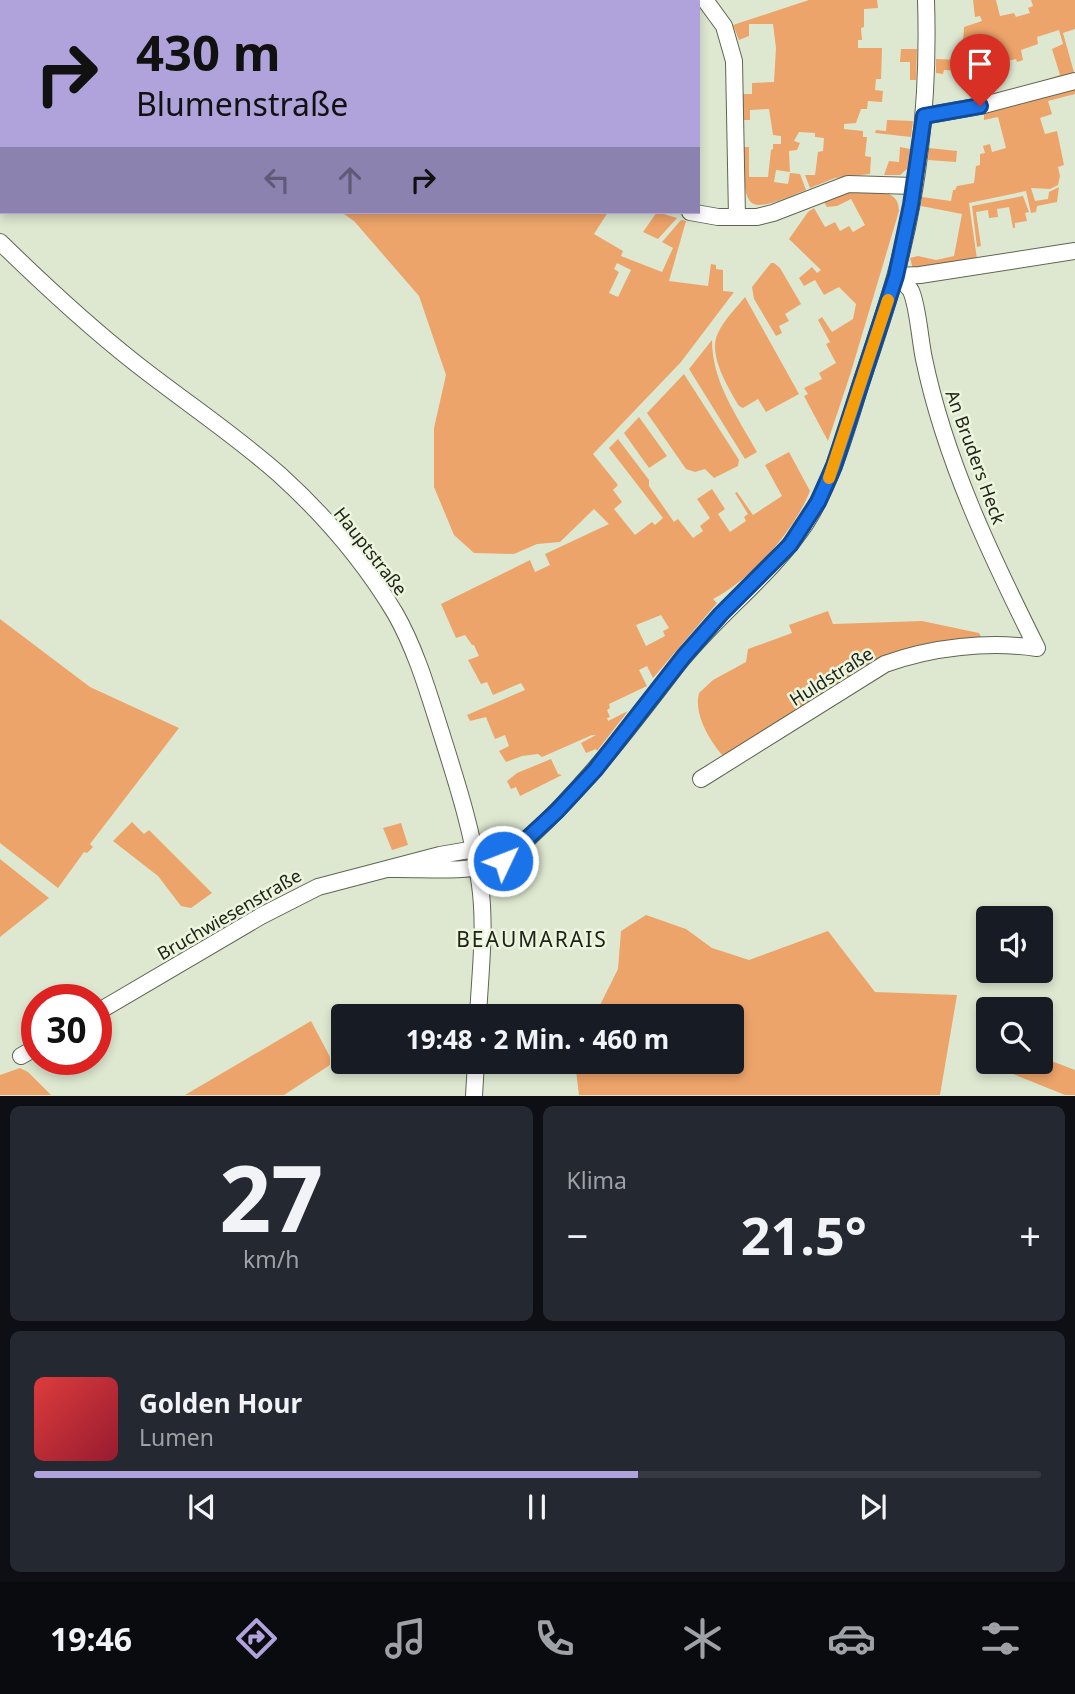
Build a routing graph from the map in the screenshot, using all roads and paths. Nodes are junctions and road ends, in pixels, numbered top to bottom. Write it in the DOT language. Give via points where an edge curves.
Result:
graph roads {
  1 [pos="705,0"];
  2 [pos="926,0"];
  3 [pos="1075,81"];
  4 [pos="924,116"];
  5 [pos="914,186"];
  6 [pos="700,214"];
  7 [pos="737,217"];
  8 [pos="0,242"];
  9 [pos="1075,251"];
  10 [pos="896,276"];
  11 [pos="1037,648"];
  12 [pos="701,779"];
  13 [pos="526,840"];
  14 [pos="473,849"];
  15 [pos="477,868"];
  16 [pos="389,869"];
  17 [pos="112,1004"];
  18 [pos="479,1004"];
  19 [pos="475,1074"];
  20 [pos="474,1096"];
  1 -- 7 [label="street" via="724,26 734,61"];
  2 -- 4 [label="street"];
  3 -- 4 [label="street"];
  4 -- 5 [label="street"];
  5 -- 7 [label="street" via="848,184 773,213"];
  5 -- 10 [label="street"];
  6 -- 7 [label="street"];
  8 -- 14 [label="street, Hauptstraße" via="97,332 281,476 353,555 407,639 452,768"];
  9 -- 10 [label="street"];
  10 -- 11 [label="street, An Bruders Heck" via="911,289 928,380 961,480"];
  10 -- 13 [label="street" via="834,466 804,524 776,561 684,656 600,765"];
  11 -- 12 [label="street, Huldstraße" via="1007,643 966,647 885,664"];
  13 -- 14 [label="street, Bruchwiesenstraße"];
  13 -- 15 [label="street" via="503,861"];
  14 -- 15 [label="street, Hauptstraße"];
  14 -- 16 [label="street, Bruchwiesenstraße"];
  15 -- 16 [label="street, Bruchwiesenstraße"];
  15 -- 18 [label="street, Hauptstraße" via="482,915"];
  16 -- 17 [label="street, Bruchwiesenstraße" via="295,897"];
  19 -- 20 [label="street"];
}
